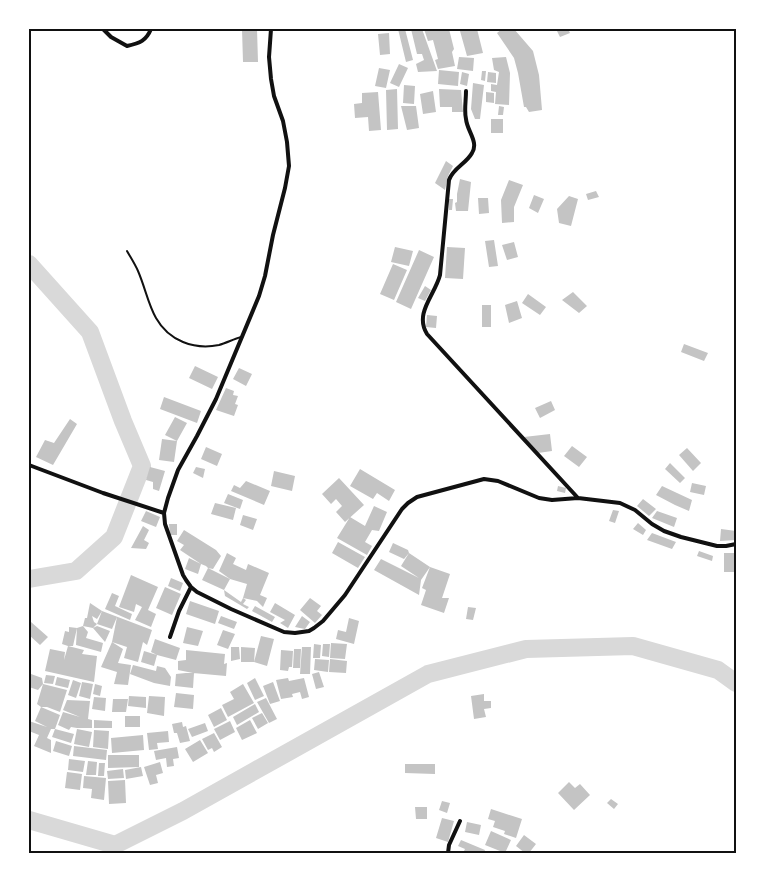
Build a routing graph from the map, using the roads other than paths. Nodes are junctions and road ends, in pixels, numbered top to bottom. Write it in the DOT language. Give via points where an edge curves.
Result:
graph roads {
  1 [pos="103,29"];
  2 [pos="151,29"];
  3 [pos="270,29"];
  4 [pos="466,92"];
  5 [pos="127,251"];
  6 [pos="243,336"];
  7 [pos="29,465"];
  8 [pos="578,498"];
  9 [pos="164,513"];
  10 [pos="736,544"];
  11 [pos="192,587"];
  12 [pos="170,637"];
  13 [pos="460,821"];
  14 [pos="448,853"];
  1 -- 2 [label="street" via="127,46 138,44"];
  3 -- 6 [label="street" via="271,80 287,142 288,166 266,276"];
  4 -- 8 [label="street" via="466,121 474,148 449,180 441,270 424,311 424,330"];
  5 -- 6 [label="lane" via="138,270 157,320 168,334 197,346 219,345"];
  6 -- 9 [label="street" via="216,399 178,470"];
  7 -- 9 [label="street"];
  8 -- 10 [label="street" via="620,503 664,531 681,537 717,546"];
  8 -- 11 [label="street" via="539,498 498,481 484,479 417,497 402,509 323,621 309,631 284,632 231,609"];
  9 -- 11 [label="street" via="176,556"];
  11 -- 12 [label="street"];
  13 -- 14 [label="street"];
}
